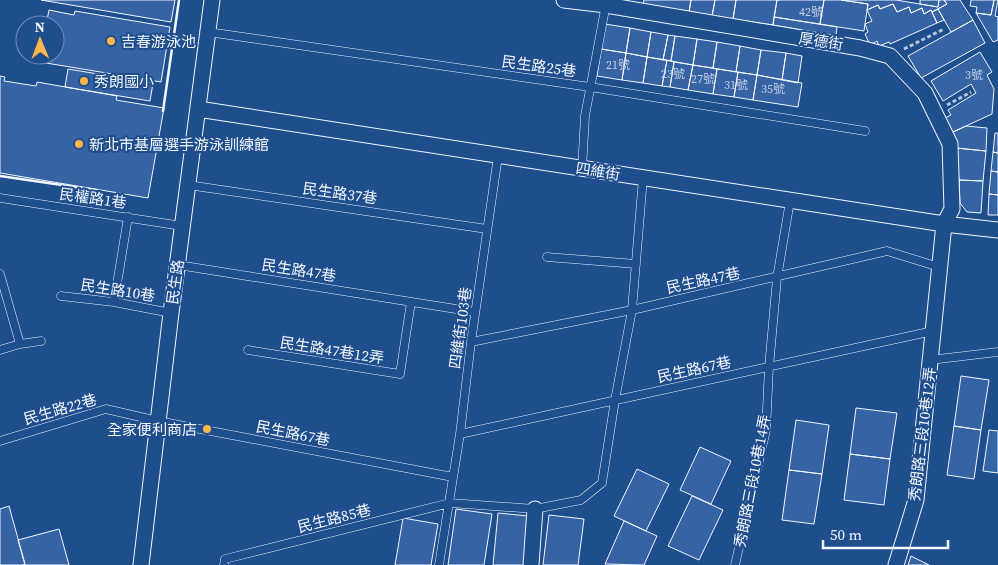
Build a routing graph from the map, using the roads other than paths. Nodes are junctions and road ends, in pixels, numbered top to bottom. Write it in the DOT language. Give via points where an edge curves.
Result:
graph roads {
  1 [pos="212,0"];
  2 [pos="564,0"];
  3 [pos="606,3"];
  4 [pos="208,32"];
  5 [pos="590,87"];
  6 [pos="198,109"];
  7 [pos="865,131"];
  8 [pos="498,156"];
  9 [pos="582,169"];
  10 [pos="643,178"];
  11 [pos="188,185"];
  12 [pos="0,198"];
  13 [pos="790,200"];
  14 [pos="128,217"];
  15 [pos="944,224"];
  16 [pos="182,226"];
  17 [pos="487,229"];
  18 [pos="998,230"];
  19 [pos="548,257"];
  20 [pos="636,264"];
  21 [pos="178,265"];
  22 [pos="939,267"];
  23 [pos="0,274"];
  24 [pos="777,278"];
  25 [pos="61,296"];
  26 [pos="114,302"];
  27 [pos="411,302"];
  28 [pos="632,310"];
  29 [pos="171,312"];
  30 [pos="475,312"];
  31 [pos="933,331"];
  32 [pos="41,341"];
  33 [pos="471,342"];
  34 [pos="20,344"];
  35 [pos="0,350"];
  36 [pos="248,350"];
  37 [pos="998,352"];
  38 [pos="930,360"];
  39 [pos="769,367"];
  40 [pos="615,400"];
  41 [pos="158,421"];
  42 [pos="460,434"];
  43 [pos="0,441"];
  44 [pos="453,477"];
  45 [pos="450,503"];
  46 [pos="535,509"];
  47 [pos="225,562"];
  48 [pos="141,565"];
  49 [pos="439,565"];
  50 [pos="531,565"];
  51 [pos="734,565"];
  52 [pos="896,565"];
  1 -- 4 [label="street, 民生路"];
  2 -- 3 [label="street, 厚德街"];
  3 -- 5 [label="lane"];
  3 -- 15 [label="street, 厚德街" via="890,56 925,93 950,144 952,209"];
  4 -- 5 [label="lane, 民生路25巷"];
  4 -- 6 [label="street, 民生路"];
  5 -- 7 [label="lane, 民生路25巷"];
  5 -- 9 [label="lane"];
  6 -- 8 [label="street, 四維街"];
  6 -- 11 [label="street, 民生路"];
  8 -- 9 [label="street, 四維街"];
  8 -- 17 [label="lane, 四維街103巷"];
  9 -- 10 [label="street, 四維街"];
  10 -- 13 [label="street, 四維街"];
  10 -- 20 [label="lane, 民生路85巷"];
  11 -- 16 [label="street, 民生路"];
  11 -- 17 [label="lane, 民生路37巷"];
  12 -- 14 [label="lane, 民權路1巷"];
  13 -- 15 [label="street, 四維街"];
  13 -- 24 [label="lane, 秀朗路三段10巷14弄"];
  14 -- 16 [label="lane, 民權路1巷"];
  14 -- 26 [label="lane"];
  15 -- 18 [label="street, 四維街"];
  15 -- 22 [label="street, 秀朗路三段10巷12弄"];
  16 -- 21 [label="street, 民生路"];
  17 -- 30 [label="lane, 四維街103巷"];
  19 -- 20 [label="lane"];
  20 -- 28 [label="lane, 民生路85巷"];
  21 -- 27 [label="lane, 民生路47巷"];
  21 -- 29 [label="street, 民生路"];
  22 -- 24 [label="lane, 民生路47巷" via="888,251"];
  22 -- 31 [label="street, 秀朗路三段10巷12弄"];
  23 -- 34 [label="lane"];
  24 -- 28 [label="lane, 民生路47巷"];
  24 -- 39 [label="lane, 秀朗路三段10巷14弄"];
  25 -- 26 [label="lane, 民生路10巷"];
  26 -- 29 [label="lane, 民生路10巷"];
  27 -- 30 [label="lane, 民生路47巷"];
  27 -- 36 [label="lane, 民生路47巷12弄" via="400,374"];
  28 -- 33 [label="lane, 民生路47巷"];
  28 -- 40 [label="lane, 民生路85巷"];
  29 -- 41 [label="street, 民生路"];
  30 -- 33 [label="lane, 四維街103巷"];
  31 -- 38 [label="street, 秀朗路三段10巷12弄"];
  31 -- 39 [label="lane, 民生路67巷"];
  32 -- 34 [label="lane"];
  33 -- 42 [label="lane, 四維街103巷"];
  34 -- 35 [label="lane"];
  37 -- 38 [label="lane"];
  38 -- 52 [label="street, 秀朗路三段10巷12弄" via="916,500"];
  39 -- 40 [label="lane, 民生路67巷"];
  39 -- 51 [label="lane, 秀朗路三段10巷14弄" via="766,430"];
  40 -- 42 [label="lane, 民生路67巷"];
  40 -- 46 [label="lane, 民生路85巷" via="602,483 581,500"];
  41 -- 43 [label="lane, 民生路22巷" via="106,409"];
  41 -- 44 [label="lane, 民生路67巷"];
  41 -- 48 [label="street, 民生路"];
  42 -- 44 [label="lane, 四維街103巷"];
  44 -- 45 [label="lane, 四維街103巷"];
  45 -- 46 [label="lane, 民生路85巷"];
  45 -- 47 [label="lane, 民生路85巷"];
  45 -- 49 [label="lane"];
  46 -- 50 [label="street"];
}
